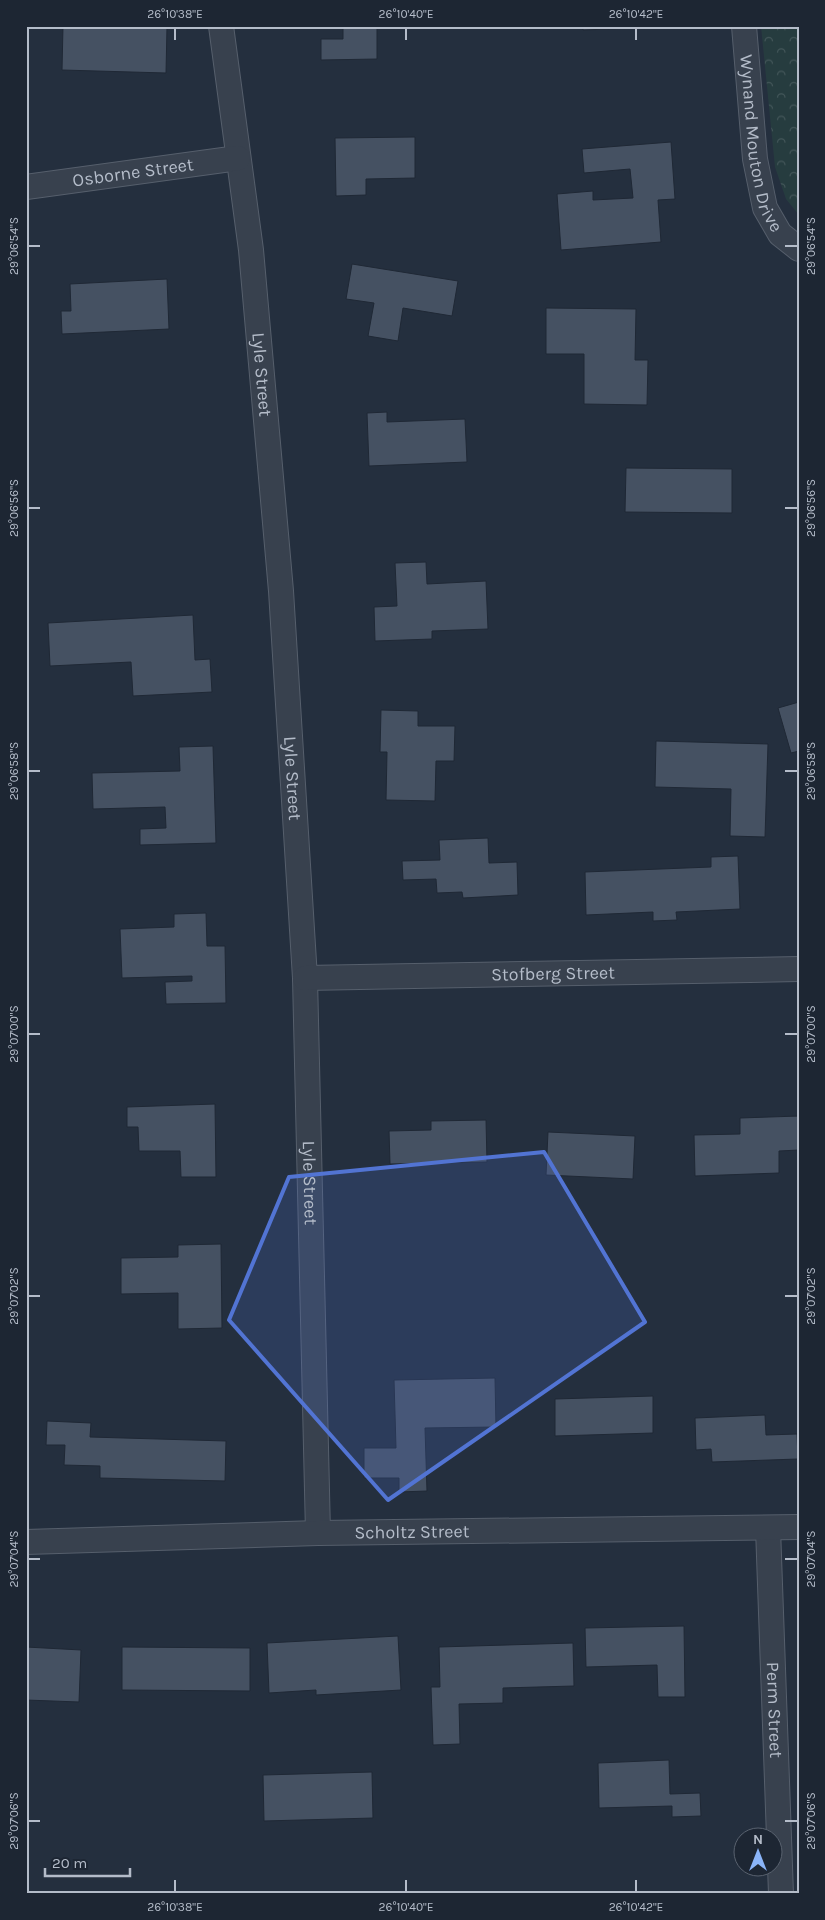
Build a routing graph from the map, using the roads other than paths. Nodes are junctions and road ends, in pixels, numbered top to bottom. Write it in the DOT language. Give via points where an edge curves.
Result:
graph roads {
  1 [pos="222,26"];
  2 [pos="744,26"];
  3 [pos="238,158"];
  4 [pos="26,187"];
  5 [pos="799,250"];
  6 [pos="799,969"];
  7 [pos="305,978"];
  8 [pos="799,1527"];
  9 [pos="768,1528"];
  10 [pos="318,1533"];
  11 [pos="26,1542"];
  12 [pos="781,1894"];
  1 -- 3 [label="street, Lyle Street"];
  2 -- 5 [label="street, Wynand Mouton Drive" via="755,159 765,208 780,234"];
  3 -- 4 [label="street, Osborne Street"];
  3 -- 7 [label="street, Lyle Street" via="251,250 282,591"];
  6 -- 7 [label="street, Stofberg Street"];
  7 -- 10 [label="street, Lyle Street"];
  8 -- 9 [label="street, Scholtz Street"];
  9 -- 10 [label="street, Scholtz Street"];
  9 -- 12 [label="street, Perm Street"];
  10 -- 11 [label="street, Scholtz Street"];
}
